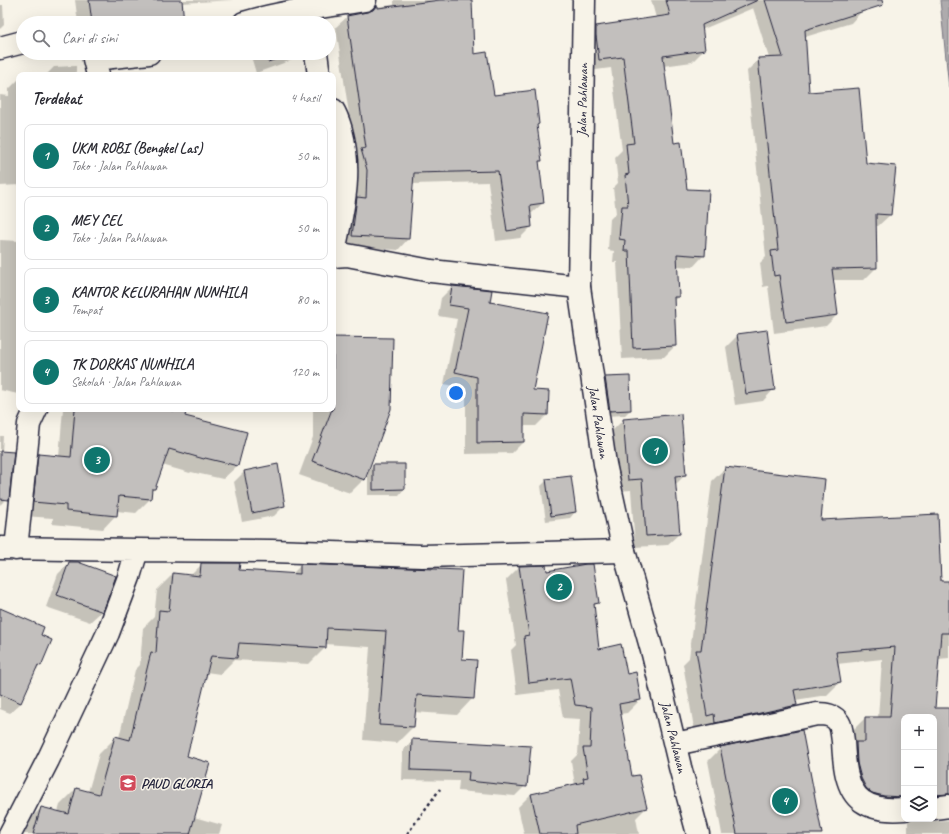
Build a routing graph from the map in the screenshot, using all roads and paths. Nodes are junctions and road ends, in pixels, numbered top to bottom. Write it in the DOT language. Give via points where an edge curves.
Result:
graph roads {
  1 [pos="365,0"];
  2 [pos="584,0"];
  3 [pos="272,16"];
  4 [pos="16,44"];
  5 [pos="0,48"];
  6 [pos="106,60"];
  7 [pos="317,60"];
  8 [pos="94,62"];
  9 [pos="319,72"];
  10 [pos="336,115"];
  11 [pos="336,241"];
  12 [pos="336,256"];
  13 [pos="578,287"];
  14 [pos="35,412"];
  15 [pos="8,549"];
  16 [pos="137,550"];
  17 [pos="624,551"];
  18 [pos="675,744"];
  19 [pos="440,789"];
  20 [pos="949,806"];
  21 [pos="937,808"];
  22 [pos="901,809"];
  23 [pos="10,834"];
  24 [pos="407,834"];
  25 [pos="698,834"];
  1 -- 3 [label="main road"];
  2 -- 13 [label="main road, Jalan Pahlawan"];
  4 -- 5 [label="main road"];
  6 -- 8 [label="main road"];
  7 -- 9 [label="main road"];
  10 -- 11 [label="main road" via="343,139 347,179"];
  12 -- 13 [label="main road" via="347,255 431,271"];
  13 -- 17 [label="main road, Jalan Pahlawan" via="605,464"];
  14 -- 15 [label="main road" via="29,424"];
  15 -- 16 [label="main road"];
  16 -- 17 [label="main road" via="422,556"];
  16 -- 23 [label="main road" via="108,632"];
  17 -- 18 [label="main road, Jalan Pahlawan"];
  18 -- 22 [label="main road" via="817,714 830,715 839,723 844,760 854,793 872,806"];
  18 -- 25 [label="main road, Jalan Pahlawan"];
  19 -- 24 [label="path"];
  20 -- 21 [label="main road"];
}
